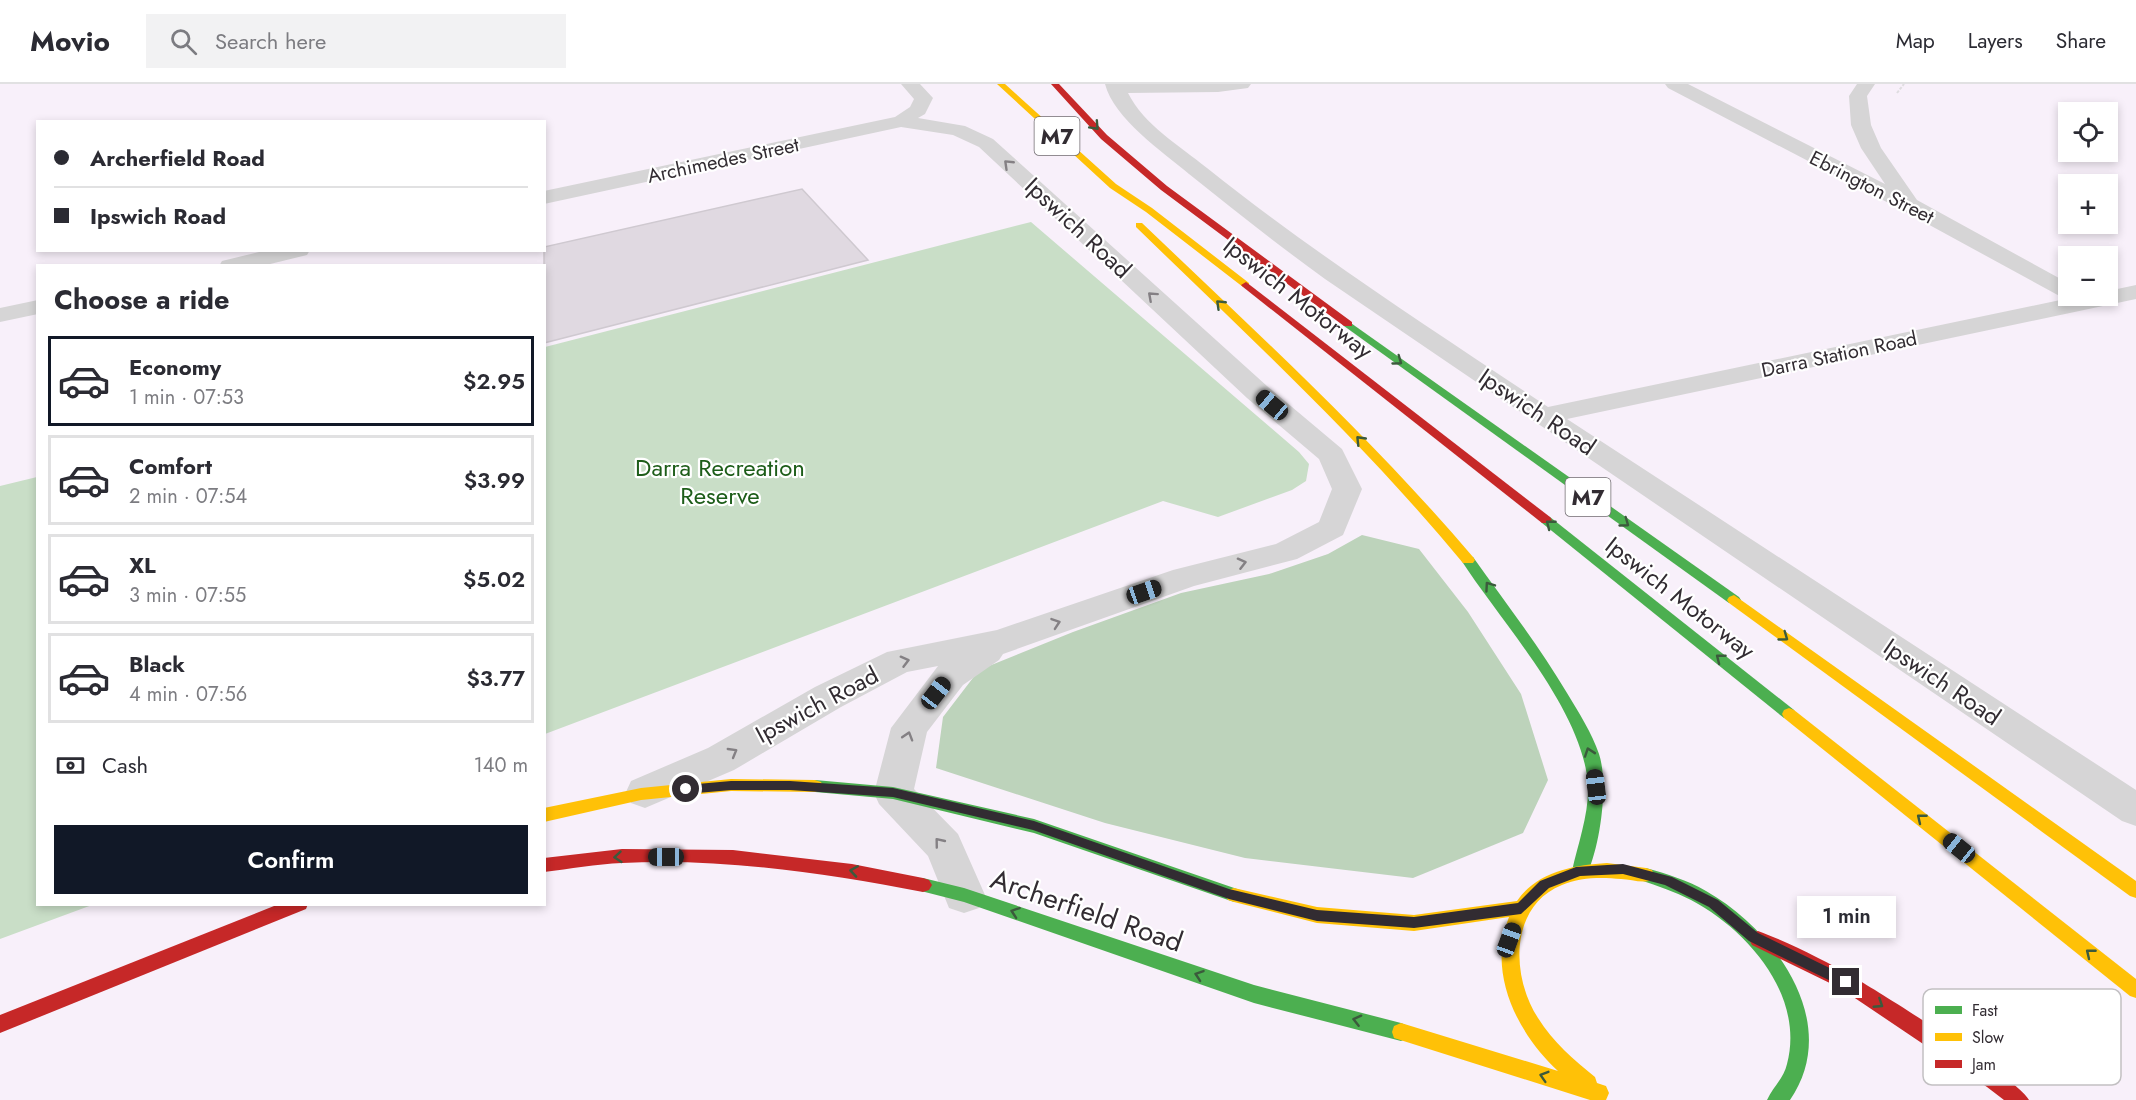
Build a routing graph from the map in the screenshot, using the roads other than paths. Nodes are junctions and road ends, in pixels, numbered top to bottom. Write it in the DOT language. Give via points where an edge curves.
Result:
graph roads {
  1 [pos="910,84"];
  2 [pos="1001,84"];
  3 [pos="1054,84"];
  4 [pos="1242,84"];
  5 [pos="1674,84"];
  6 [pos="1866,84"];
  7 [pos="1115,86"];
  8 [pos="901,121"];
  9 [pos="1871,148"];
  10 [pos="1806,154"];
  11 [pos="1113,186"];
  12 [pos="546,198"];
  13 [pos="1910,205"];
  14 [pos="291,252"];
  15 [pos="239,264"];
  16 [pos="2058,287"];
  17 [pos="2136,292"];
  18 [pos="2118,294"];
  19 [pos="2058,301"];
  20 [pos="36,307"];
  21 [pos="0,315"];
  22 [pos="1542,416"];
  23 [pos="1001,642"];
  24 [pos="893,793"];
  25 [pos="641,794"];
  26 [pos="2136,810"];
  27 [pos="546,815"];
  28 [pos="546,865"];
  29 [pos="1580,871"];
  30 [pos="2136,891"];
  31 [pos="964,895"];
  32 [pos="295,906"];
  33 [pos="1521,908"];
  34 [pos="1754,937"];
  35 [pos="2136,990"];
  36 [pos="0,1024"];
  37 [pos="1923,1033"];
  38 [pos="2000,1085"];
  39 [pos="1599,1093"];
  40 [pos="1614,1100"];
  41 [pos="1777,1100"];
  42 [pos="2019,1100"];
  1 -- 8 [label="street" via="924,98 918,110"];
  2 -- 11 [label="main road, Ipswich Motorway / M7"];
  3 -- 30 [label="main road, Ipswich Motorway / M7, one-way" via="1104,137 1257,259"];
  4 -- 7 [label="street"];
  5 -- 10 [label="street, Ebrington Street"];
  6 -- 9 [label="street" via="1858,96 1861,125"];
  7 -- 22 [label="street, Ipswich Road" via="1141,124 1260,221"];
  8 -- 12 [label="street, Archimedes Street"];
  23 -- 8 [label="street, Ipswich Road, one-way" via="1185,578 1286,552 1332,528 1347,489 1332,455 1248,384 986,143 958,130"];
  9 -- 10 [label="street" via="1843,154"];
  9 -- 13 [label="street"];
  10 -- 13 [label="street, Ebrington Street"];
  29 -- 11 [label="main road, one-way" via="1594,814 1592,756 1545,668 1484,579 1432,515 1133,220"];
  35 -- 11 [label="main road, Ipswich Motorway / M7, one-way" via="1401,405"];
  13 -- 16 [label="street, Ebrington Street"];
  14 -- 15 [label="street"];
  17 -- 18 [label="street, Darra Station Road"];
  19 -- 22 [label="street, Darra Station Road"];
  20 -- 21 [label="street"];
  22 -- 26 [label="street, Ipswich Road"];
  24 -- 23 [label="street, Ipswich Road, one-way" via="910,728 950,676"];
  25 -- 23 [label="street, Ipswich Road, one-way" via="721,759 828,697 899,662"];
  24 -- 25 [label="main road" via="731,785"];
  31 -- 24 [label="street, one-way" via="944,846"];
  24 -- 33 [label="main road" via="1034,826 1229,894 1317,915 1414,923"];
  25 -- 27 [label="main road"];
  31 -- 28 [label="main road, Archerfield Road, one-way" via="852,871 733,857 622,856"];
  29 -- 33 [label="main road" via="1544,885"];
  29 -- 34 [label="main road" via="1623,869 1668,881 1713,904"];
  39 -- 31 [label="main road, Archerfield Road, one-way" via="1389,1028 1254,993"];
  32 -- 36 [label="main road"];
  33 -- 39 [label="main road" via="1509,940 1510,978 1527,1019 1557,1059"];
  34 -- 37 [label="main road, one-way" via="1846,982"];
  34 -- 41 [label="main road" via="1783,977 1800,1021 1799,1063"];
  38 -- 42 [label="main road, one-way"];
  39 -- 40 [label="main road"];
}
